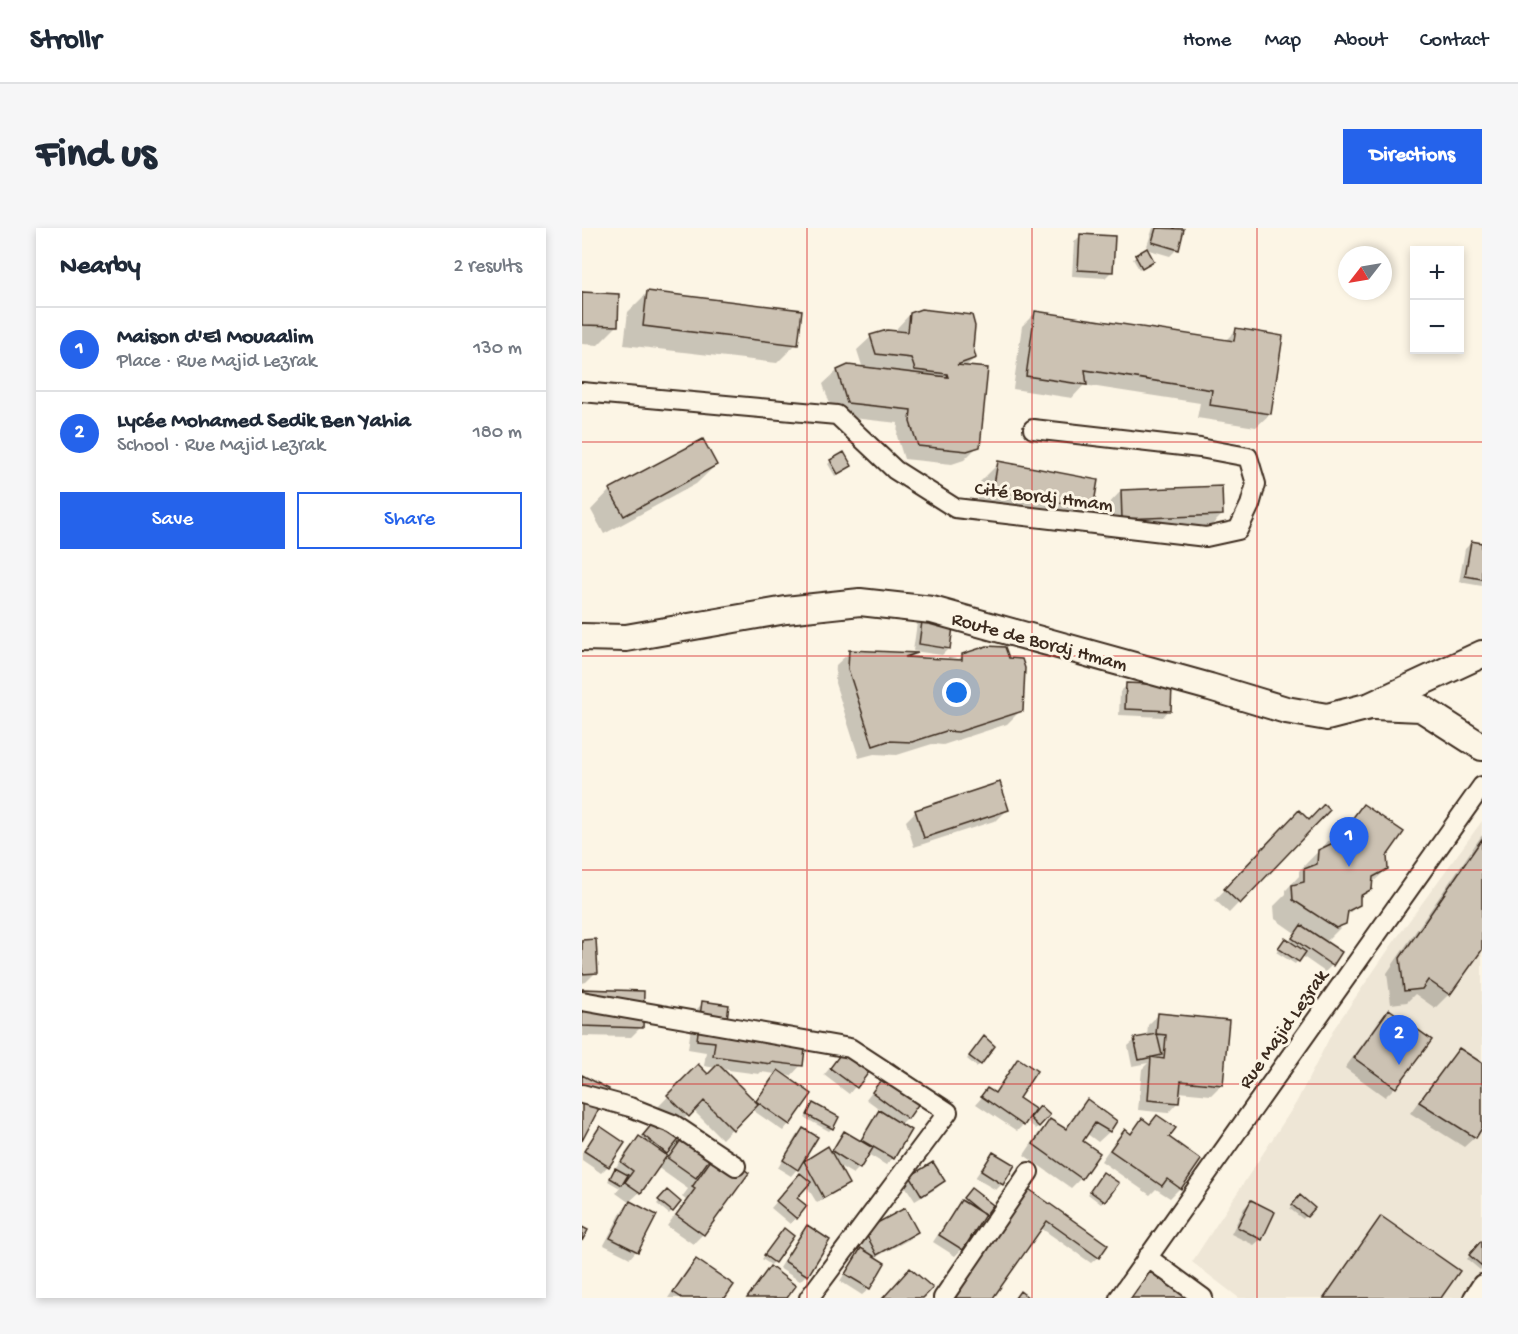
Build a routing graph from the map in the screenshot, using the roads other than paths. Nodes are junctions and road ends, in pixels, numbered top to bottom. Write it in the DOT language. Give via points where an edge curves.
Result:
graph roads {
  1 [pos="582,392"];
  2 [pos="1033,429"];
  3 [pos="582,637"];
  4 [pos="1482,654"];
  5 [pos="1370,706"];
  6 [pos="1482,747"];
  7 [pos="1480,791"];
  8 [pos="582,1000"];
  9 [pos="582,1094"];
  10 [pos="736,1166"];
  11 [pos="1029,1172"];
  12 [pos="1147,1257"];
  13 [pos="1482,1284"];
  14 [pos="809,1298"];
  15 [pos="943,1298"];
  16 [pos="1119,1298"];
  17 [pos="1203,1298"];
  18 [pos="1473,1298"];
  1 -- 2 [label="street, Cité Bordj Hmam" via="837,415 895,470 955,507 1206,537 1238,530 1250,506 1256,484 1248,457"];
  3 -- 5 [label="main road, Route de Bordj Hmam" via="626,638 786,610 861,602 932,610 1286,710 1327,717"];
  4 -- 5 [label="main road, Route de Bordj Hmam"];
  5 -- 6 [label="main road" via="1421,708"];
  7 -- 12 [label="street, Rue Majid Lezrak"];
  8 -- 14 [label="street" via="850,1048 948,1112"];
  9 -- 10 [label="street" via="674,1124"];
  11 -- 15 [label="street"];
  12 -- 16 [label="street, Rue Majid Lezrak"];
  12 -- 17 [label="street"];
  13 -- 18 [label="street"];
}
